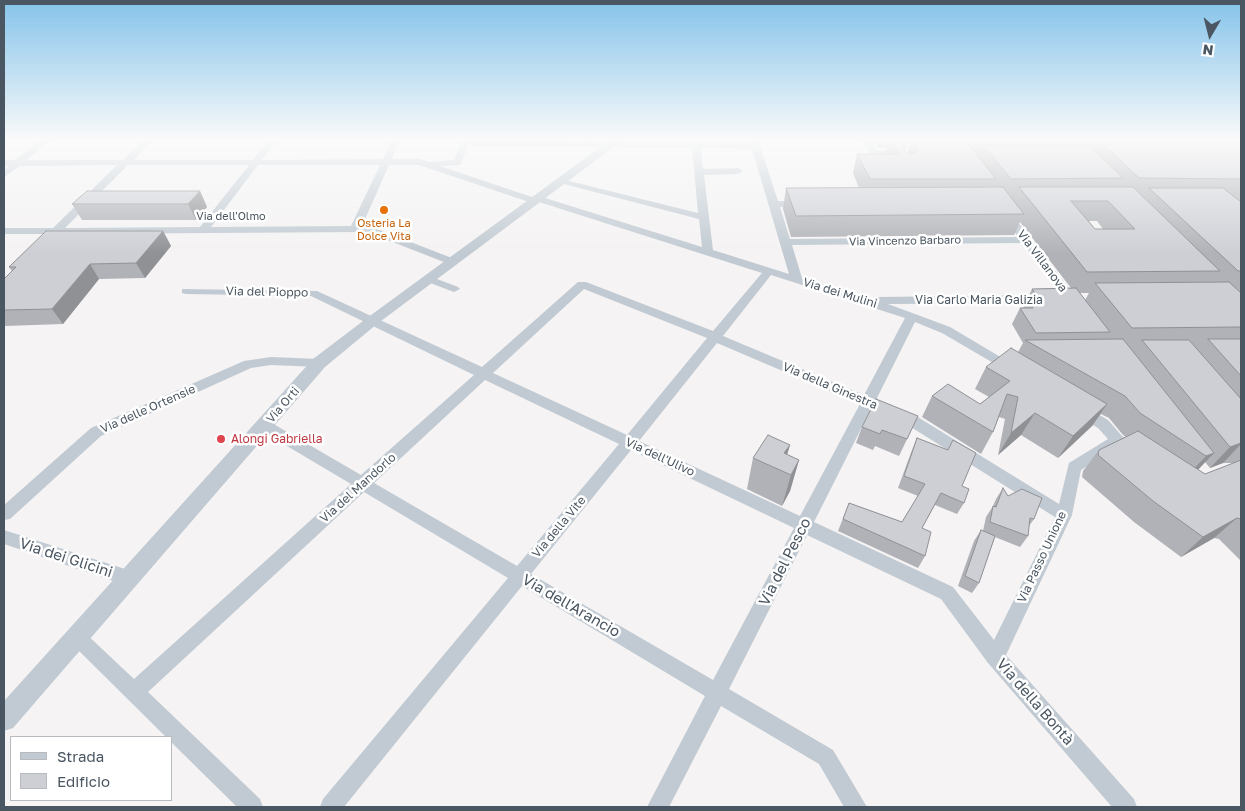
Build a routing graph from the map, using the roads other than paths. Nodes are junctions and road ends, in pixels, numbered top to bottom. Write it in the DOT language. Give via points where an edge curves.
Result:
graph roads {
  1 [pos="110,178"];
  2 [pos="244,178"];
  3 [pos="379,178"];
  4 [pos="469,178"];
  5 [pos="567,178"];
  6 [pos="700,178"];
  7 [pos="766,178"];
  8 [pos="561,182"];
  9 [pos="537,200"];
  10 [pos="998,203"];
  11 [pos="774,204"];
  12 [pos="812,204"];
  13 [pos="704,216"];
  14 [pos="204,229"];
  15 [pos="355,229"];
  16 [pos="4,230"];
  17 [pos="55,231"];
  18 [pos="1025,240"];
  19 [pos="785,242"];
  20 [pos="42,243"];
  21 [pos="708,253"];
  22 [pos="453,262"];
  23 [pos="768,272"];
  24 [pos="429,280"];
  25 [pos="796,280"];
  26 [pos="582,284"];
  27 [pos="454,289"];
  28 [pos="186,291"];
  29 [pos="1070,299"];
  30 [pos="1090,299"];
  31 [pos="906,310"];
  32 [pos="1082,315"];
  33 [pos="372,321"];
  34 [pos="715,337"];
  35 [pos="993,356"];
  36 [pos="1020,356"];
  37 [pos="319,363"];
  38 [pos="483,374"];
  39 [pos="1026,377"];
  40 [pos="867,402"];
  41 [pos="1069,403"];
  42 [pos="264,426"];
  43 [pos="1117,440"];
  44 [pos="629,443"];
  45 [pos="1139,456"];
  46 [pos="362,484"];
  47 [pos="4,514"];
  48 [pos="1064,515"];
  49 [pos="804,525"];
  50 [pos="4,537"];
  51 [pos="519,576"];
  52 [pos="128,578"];
  53 [pos="948,593"];
  54 [pos="78,637"];
  55 [pos="995,657"];
  56 [pos="134,692"];
  57 [pos="717,693"];
  58 [pos="4,719"];
  59 [pos="252,807"];
  60 [pos="331,807"];
  61 [pos="658,807"];
  62 [pos="856,807"];
  63 [pos="1126,807"];
  1 -- 17 [label="street"];
  2 -- 14 [label="street"];
  3 -- 15 [label="street"];
  4 -- 9 [label="street, Via dei Mulini"];
  5 -- 8 [label="street, Via Orti"];
  6 -- 13 [label="street"];
  7 -- 11 [label="street"];
  8 -- 9 [label="street, Via Orti"];
  8 -- 13 [label="street"];
  9 -- 21 [label="street, Via dei Mulini"];
  9 -- 22 [label="street, Via Orti"];
  10 -- 18 [label="street, Via Villanova"];
  11 -- 12 [label="street"];
  11 -- 19 [label="street"];
  13 -- 21 [label="street"];
  14 -- 15 [label="street, Via dell'Olmo"];
  14 -- 17 [label="street, Via dell'Olmo"];
  15 -- 22 [label="street, Via dell'Olmo" via="368,229"];
  16 -- 17 [label="street, Via dell'Olmo"];
  17 -- 20 [label="street"];
  18 -- 19 [label="street, Via Vincenzo Barbaro"];
  18 -- 29 [label="street, Via Villanova"];
  19 -- 25 [label="street"];
  21 -- 23 [label="street, Via dei Mulini"];
  22 -- 24 [label="street, Via Orti"];
  23 -- 25 [label="street, Via dei Mulini"];
  23 -- 34 [label="street, Via della Vite"];
  24 -- 27 [label="street"];
  24 -- 33 [label="street, Via Orti"];
  25 -- 31 [label="street, Via dei Mulini"];
  26 -- 34 [label="street, Via della Ginestra"];
  26 -- 38 [label="street, Via del Mandorlo"];
  28 -- 33 [label="street, Via del Pioppo" via="313,292"];
  29 -- 30 [label="street, Via Carlo Maria Galizia"];
  29 -- 31 [label="street, Via Carlo Maria Galizia"];
  29 -- 32 [label="street, Via Villanova"];
  31 -- 35 [label="street, Via dei Mulini"];
  31 -- 40 [label="street, Via del Pesco"];
  33 -- 37 [label="street, Via Orti"];
  33 -- 38 [label="street, Via dell'Ulivo"];
  34 -- 40 [label="street, Via della Ginestra"];
  34 -- 44 [label="street, Via della Vite"];
  35 -- 36 [label="street"];
  35 -- 39 [label="street, Via dei Mulini"];
  37 -- 42 [label="street, Via Orti"];
  37 -- 47 [label="street, Via delle Ortensie" via="272,361 249,364 96,432"];
  38 -- 44 [label="street, Via dell'Ulivo"];
  38 -- 46 [label="street, Via del Mandorlo"];
  40 -- 48 [label="street, Via della Ginestra" via="911,420"];
  40 -- 49 [label="street, Via del Pesco"];
  41 -- 43 [label="street" via="1103,424"];
  42 -- 46 [label="street, Via dell'Arancio"];
  42 -- 52 [label="street, Via Orti"];
  43 -- 45 [label="street"];
  43 -- 48 [label="street, Via Passo Unione" via="1074,467"];
  44 -- 49 [label="street, Via dell'Ulivo"];
  44 -- 51 [label="street, Via della Vite"];
  46 -- 51 [label="street, Via dell'Arancio"];
  46 -- 56 [label="street, Via del Mandorlo"];
  48 -- 55 [label="street, Via Passo Unione"];
  49 -- 53 [label="street, Via dell'Ulivo"];
  49 -- 57 [label="street, Via del Pesco"];
  50 -- 52 [label="street, Via dei Glicini"];
  51 -- 57 [label="street, Via dell'Arancio"];
  51 -- 60 [label="street, Via della Vite"];
  52 -- 54 [label="street, Via Orti"];
  53 -- 55 [label="street, Via della Bontà"];
  54 -- 56 [label="street"];
  54 -- 58 [label="street, Via Orti"];
  55 -- 63 [label="street, Via della Bontà"];
  56 -- 59 [label="street"];
  57 -- 61 [label="street, Via del Pesco"];
  57 -- 62 [label="street, Via dell'Arancio" via="826,757"];
}
